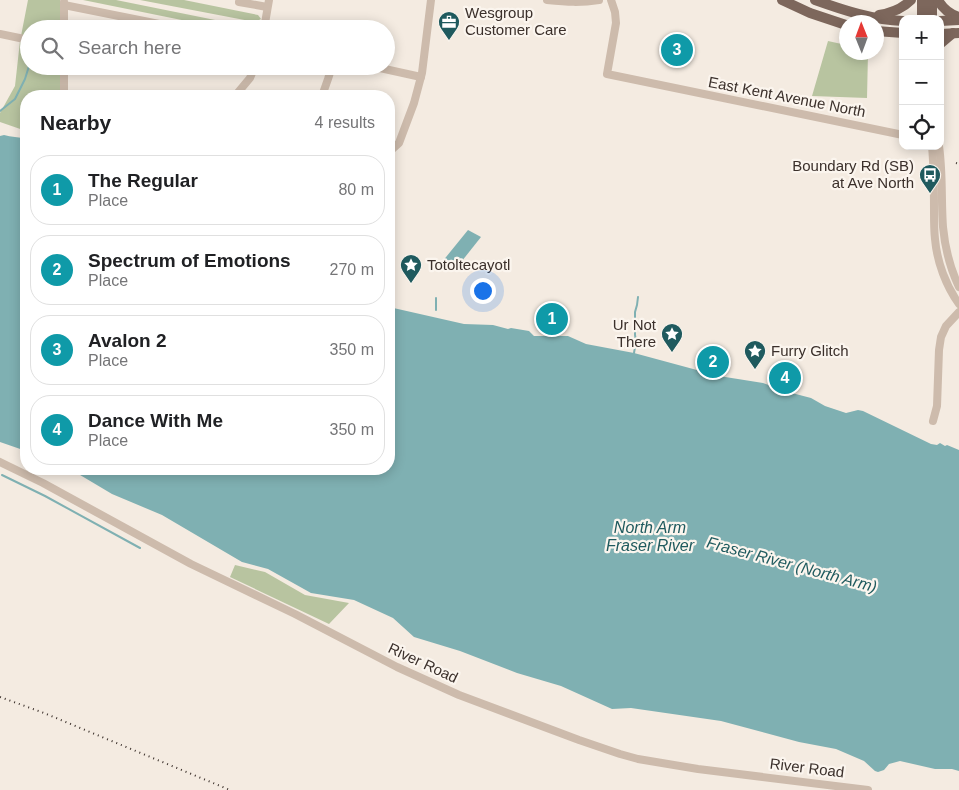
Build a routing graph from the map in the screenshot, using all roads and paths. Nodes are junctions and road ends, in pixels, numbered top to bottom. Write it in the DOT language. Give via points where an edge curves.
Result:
graph roads {
  1 [pos="431,0"];
  2 [pos="547,0"];
  3 [pos="599,0"];
  4 [pos="611,0"];
  5 [pos="782,0"];
  6 [pos="815,0"];
  7 [pos="911,0"];
  8 [pos="922,0"];
  9 [pos="932,0"];
  10 [pos="938,0"];
  11 [pos="64,2"];
  12 [pos="239,2"];
  13 [pos="268,4"];
  14 [pos="866,15"];
  15 [pos="879,15"];
  16 [pos="922,15"];
  17 [pos="932,15"];
  18 [pos="884,19"];
  19 [pos="959,19"];
  20 [pos="64,20"];
  21 [pos="144,20"];
  22 [pos="265,20"];
  23 [pos="899,20"];
  24 [pos="944,20"];
  25 [pos="839,23"];
  26 [pos="884,32"];
  27 [pos="956,33"];
  28 [pos="0,34"];
  29 [pos="899,35"];
  30 [pos="20,38"];
  31 [pos="944,41"];
  32 [pos="395,71"];
  33 [pos="64,75"];
  34 [pos="251,75"];
  35 [pos="329,75"];
  36 [pos="421,77"];
  37 [pos="64,90"];
  38 [pos="239,90"];
  39 [pos="324,90"];
  40 [pos="899,134"];
  41 [pos="395,147"];
  42 [pos="932,150"];
  43 [pos="939,150"];
  44 [pos="959,286"];
  45 [pos="959,304"];
  46 [pos="959,312"];
  47 [pos="933,421"];
  48 [pos="0,462"];
  49 [pos="20,472"];
  50 [pos="27,475"];
  51 [pos="868,790"];
  1 -- 36 [label="street"];
  2 -- 3 [label="street" via="572,3"];
  4 -- 40 [label="street, East Kent Avenue North" via="616,23 607,74"];
  5 -- 25 [label="main road"];
  6 -- 14 [label="main road"];
  7 -- 15 [label="main road" via="898,10"];
  8 -- 16 [label="main road"];
  9 -- 17 [label="main road"];
  10 -- 19 [label="main road" via="949,14"];
  11 -- 20 [label="street"];
  11 -- 21 [label="street"];
  12 -- 13 [label="street"];
  13 -- 22 [label="street"];
  18 -- 23 [label="main road"];
  19 -- 24 [label="main road"];
  26 -- 29 [label="main road"];
  27 -- 31 [label="main road"];
  28 -- 30 [label="street"];
  32 -- 36 [label="street"];
  33 -- 37 [label="street"];
  34 -- 38 [label="street"];
  35 -- 39 [label="street"];
  36 -- 41 [label="street" via="407,125"];
  42 -- 45 [label="street" via="935,241 943,273"];
  43 -- 44 [label="street" via="943,228 951,268"];
  46 -- 47 [label="street" via="941,337"];
  48 -- 49 [label="street, River Road"];
  50 -- 51 [label="street, River Road" via="191,564 397,667 459,695 587,743 638,759"];
}
